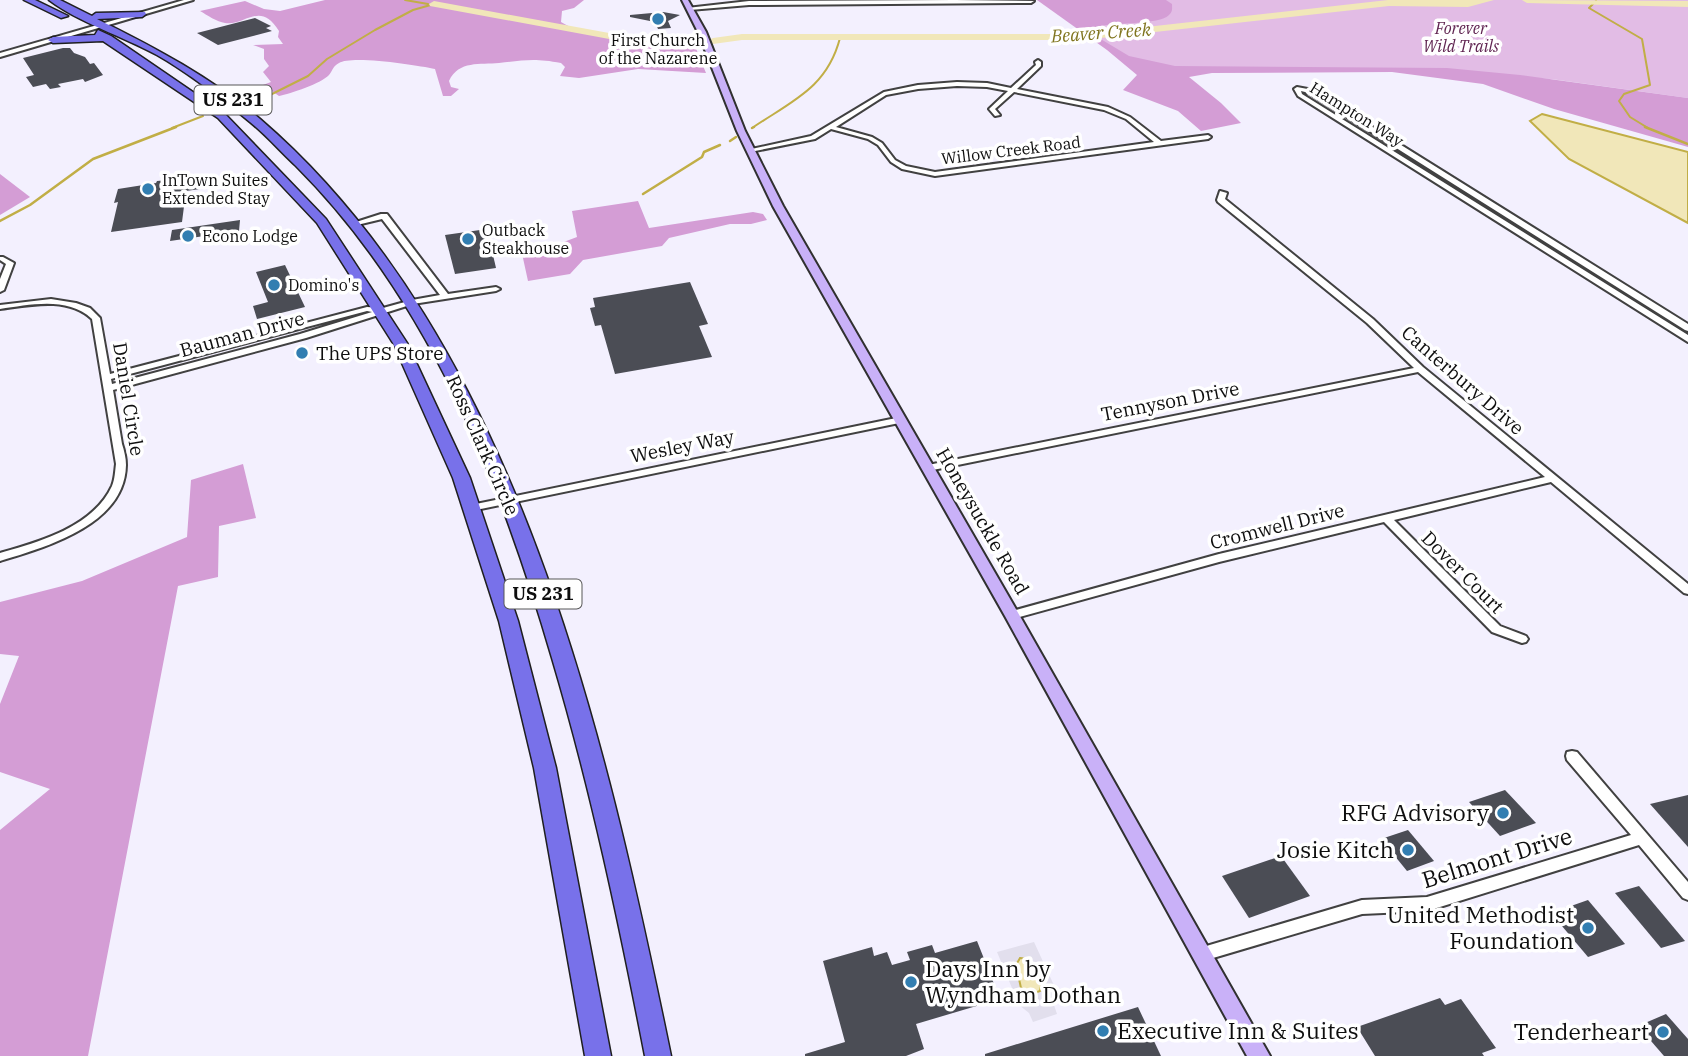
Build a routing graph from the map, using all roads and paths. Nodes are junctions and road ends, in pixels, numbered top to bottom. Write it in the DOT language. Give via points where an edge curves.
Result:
graph roads {
  1 [pos="28,0"];
  2 [pos="53,0"];
  3 [pos="190,0"];
  4 [pos="969,1"];
  5 [pos="1031,1"];
  6 [pos="688,4"];
  7 [pos="142,14"];
  8 [pos="89,15"];
  9 [pos="71,19"];
  10 [pos="107,24"];
  11 [pos="91,29"];
  12 [pos="128,35"];
  13 [pos="109,38"];
  14 [pos="53,40"];
  15 [pos="0,55"];
  16 [pos="1038,62"];
  17 [pos="1013,89"];
  18 [pos="997,115"];
  19 [pos="830,127"];
  20 [pos="241,133"];
  21 [pos="275,136"];
  22 [pos="1208,137"];
  23 [pos="1160,144"];
  24 [pos="257,148"];
  25 [pos="289,149"];
  26 [pos="750,150"];
  27 [pos="1223,193"];
  28 [pos="357,223"];
  29 [pos="3,259"];
  30 [pos="496,289"];
  31 [pos="0,290"];
  32 [pos="445,296"];
  33 [pos="412,302"];
  34 [pos="0,307"];
  35 [pos="383,310"];
  36 [pos="1688,328"];
  37 [pos="1688,339"];
  38 [pos="1420,369"];
  39 [pos="108,382"];
  40 [pos="901,420"];
  41 [pos="928,468"];
  42 [pos="1552,480"];
  43 [pos="510,498"];
  44 [pos="471,508"];
  45 [pos="1386,518"];
  46 [pos="0,557"];
  47 [pos="1688,590"];
  48 [pos="1012,615"];
  49 [pos="1522,639"];
  50 [pos="1572,756"];
  51 [pos="1640,838"];
  52 [pos="1688,893"];
  53 [pos="1203,954"];
  54 [pos="598,1056"];
  55 [pos="659,1056"];
  56 [pos="1259,1056"];
  1 -- 9 [label="highway, Ross Clark Circle / US 231"];
  2 -- 8 [label="highway, Ross Clark Circle / US 231"];
  3 -- 7 [label="street"];
  4 -- 5 [label="street"];
  4 -- 6 [label="street"];
  6 -- 26 [label="main road, Honeysuckle Road"];
  7 -- 8 [label="highway"];
  7 -- 10 [label="street"];
  7 -- 12 [label="highway" via="126,24"];
  8 -- 10 [label="highway, Ross Clark Circle / US 231"];
  9 -- 11 [label="highway, Ross Clark Circle / US 231"];
  9 -- 14 [label="highway" via="70,29"];
  10 -- 11 [label="street"];
  10 -- 12 [label="highway, Ross Clark Circle / US 231"];
  11 -- 13 [label="highway, Ross Clark Circle / US 231"];
  11 -- 14 [label="street"];
  12 -- 21 [label="highway, Ross Clark Circle / US 231" via="193,72"];
  13 -- 14 [label="highway"];
  13 -- 20 [label="highway, Ross Clark Circle / US 231" via="193,93"];
  14 -- 15 [label="street"];
  16 -- 17 [label="street"];
  17 -- 18 [label="street" via="992,109"];
  17 -- 19 [label="street" via="957,84 893,91"];
  17 -- 23 [label="street" via="1114,111"];
  19 -- 23 [label="street, Willow Creek Road" via="870,138 904,168 935,174"];
  19 -- 26 [label="street" via="806,141"];
  20 -- 21 [label="highway"];
  20 -- 24 [label="highway, Ross Clark Circle / US 231"];
  21 -- 25 [label="highway, Ross Clark Circle / US 231"];
  22 -- 23 [label="street, Willow Creek Road"];
  24 -- 25 [label="highway"];
  24 -- 35 [label="highway, Ross Clark Circle / US 231" via="319,218"];
  25 -- 28 [label="highway, Ross Clark Circle / US 231"];
  26 -- 40 [label="main road, Honeysuckle Road"];
  27 -- 38 [label="street, Canterbury Drive" via="1221,200 1370,321"];
  28 -- 32 [label="street" via="384,216"];
  28 -- 33 [label="highway, Ross Clark Circle / US 231"];
  29 -- 31 [label="street" via="10,263"];
  30 -- 32 [label="street, Bauman Drive"];
  32 -- 33 [label="street, Bauman Drive"];
  33 -- 35 [label="street, Bauman Drive"];
  33 -- 43 [label="highway, Ross Clark Circle / US 231" via="456,381"];
  34 -- 39 [label="street, Daniel Circle" via="54,302 87,310 99,324"];
  35 -- 39 [label="street, Bauman Drive" via="303,336"];
  35 -- 44 [label="highway, Ross Clark Circle / US 231" via="436,419"];
  36 -- 37 [label="street, Hampton Way" via="1311,91 1296,91"];
  38 -- 41 [label="street, Tennyson Drive"];
  38 -- 42 [label="street, Canterbury Drive"];
  39 -- 46 [label="street, Daniel Circle" via="121,464 121,477 111,498 69,533"];
  40 -- 41 [label="main road, Honeysuckle Road"];
  40 -- 43 [label="street, Wesley Way"];
  41 -- 48 [label="main road, Honeysuckle Road"];
  42 -- 45 [label="street, Cromwell Drive"];
  42 -- 47 [label="street, Canterbury Drive"];
  43 -- 44 [label="street, Wesley Way"];
  43 -- 55 [label="highway, Ross Clark Circle / US 231" via="559,644 612,836"];
  44 -- 54 [label="highway, Ross Clark Circle / US 231" via="503,604 535,729 563,853"];
  45 -- 48 [label="street, Cromwell Drive"];
  45 -- 49 [label="street, Dover Court" via="1496,629"];
  48 -- 53 [label="main road, Honeysuckle Road"];
  50 -- 51 [label="street"];
  51 -- 52 [label="street"];
  51 -- 53 [label="street, Belmont Drive" via="1427,904 1362,907"];
  53 -- 56 [label="main road, Honeysuckle Road"];
}
